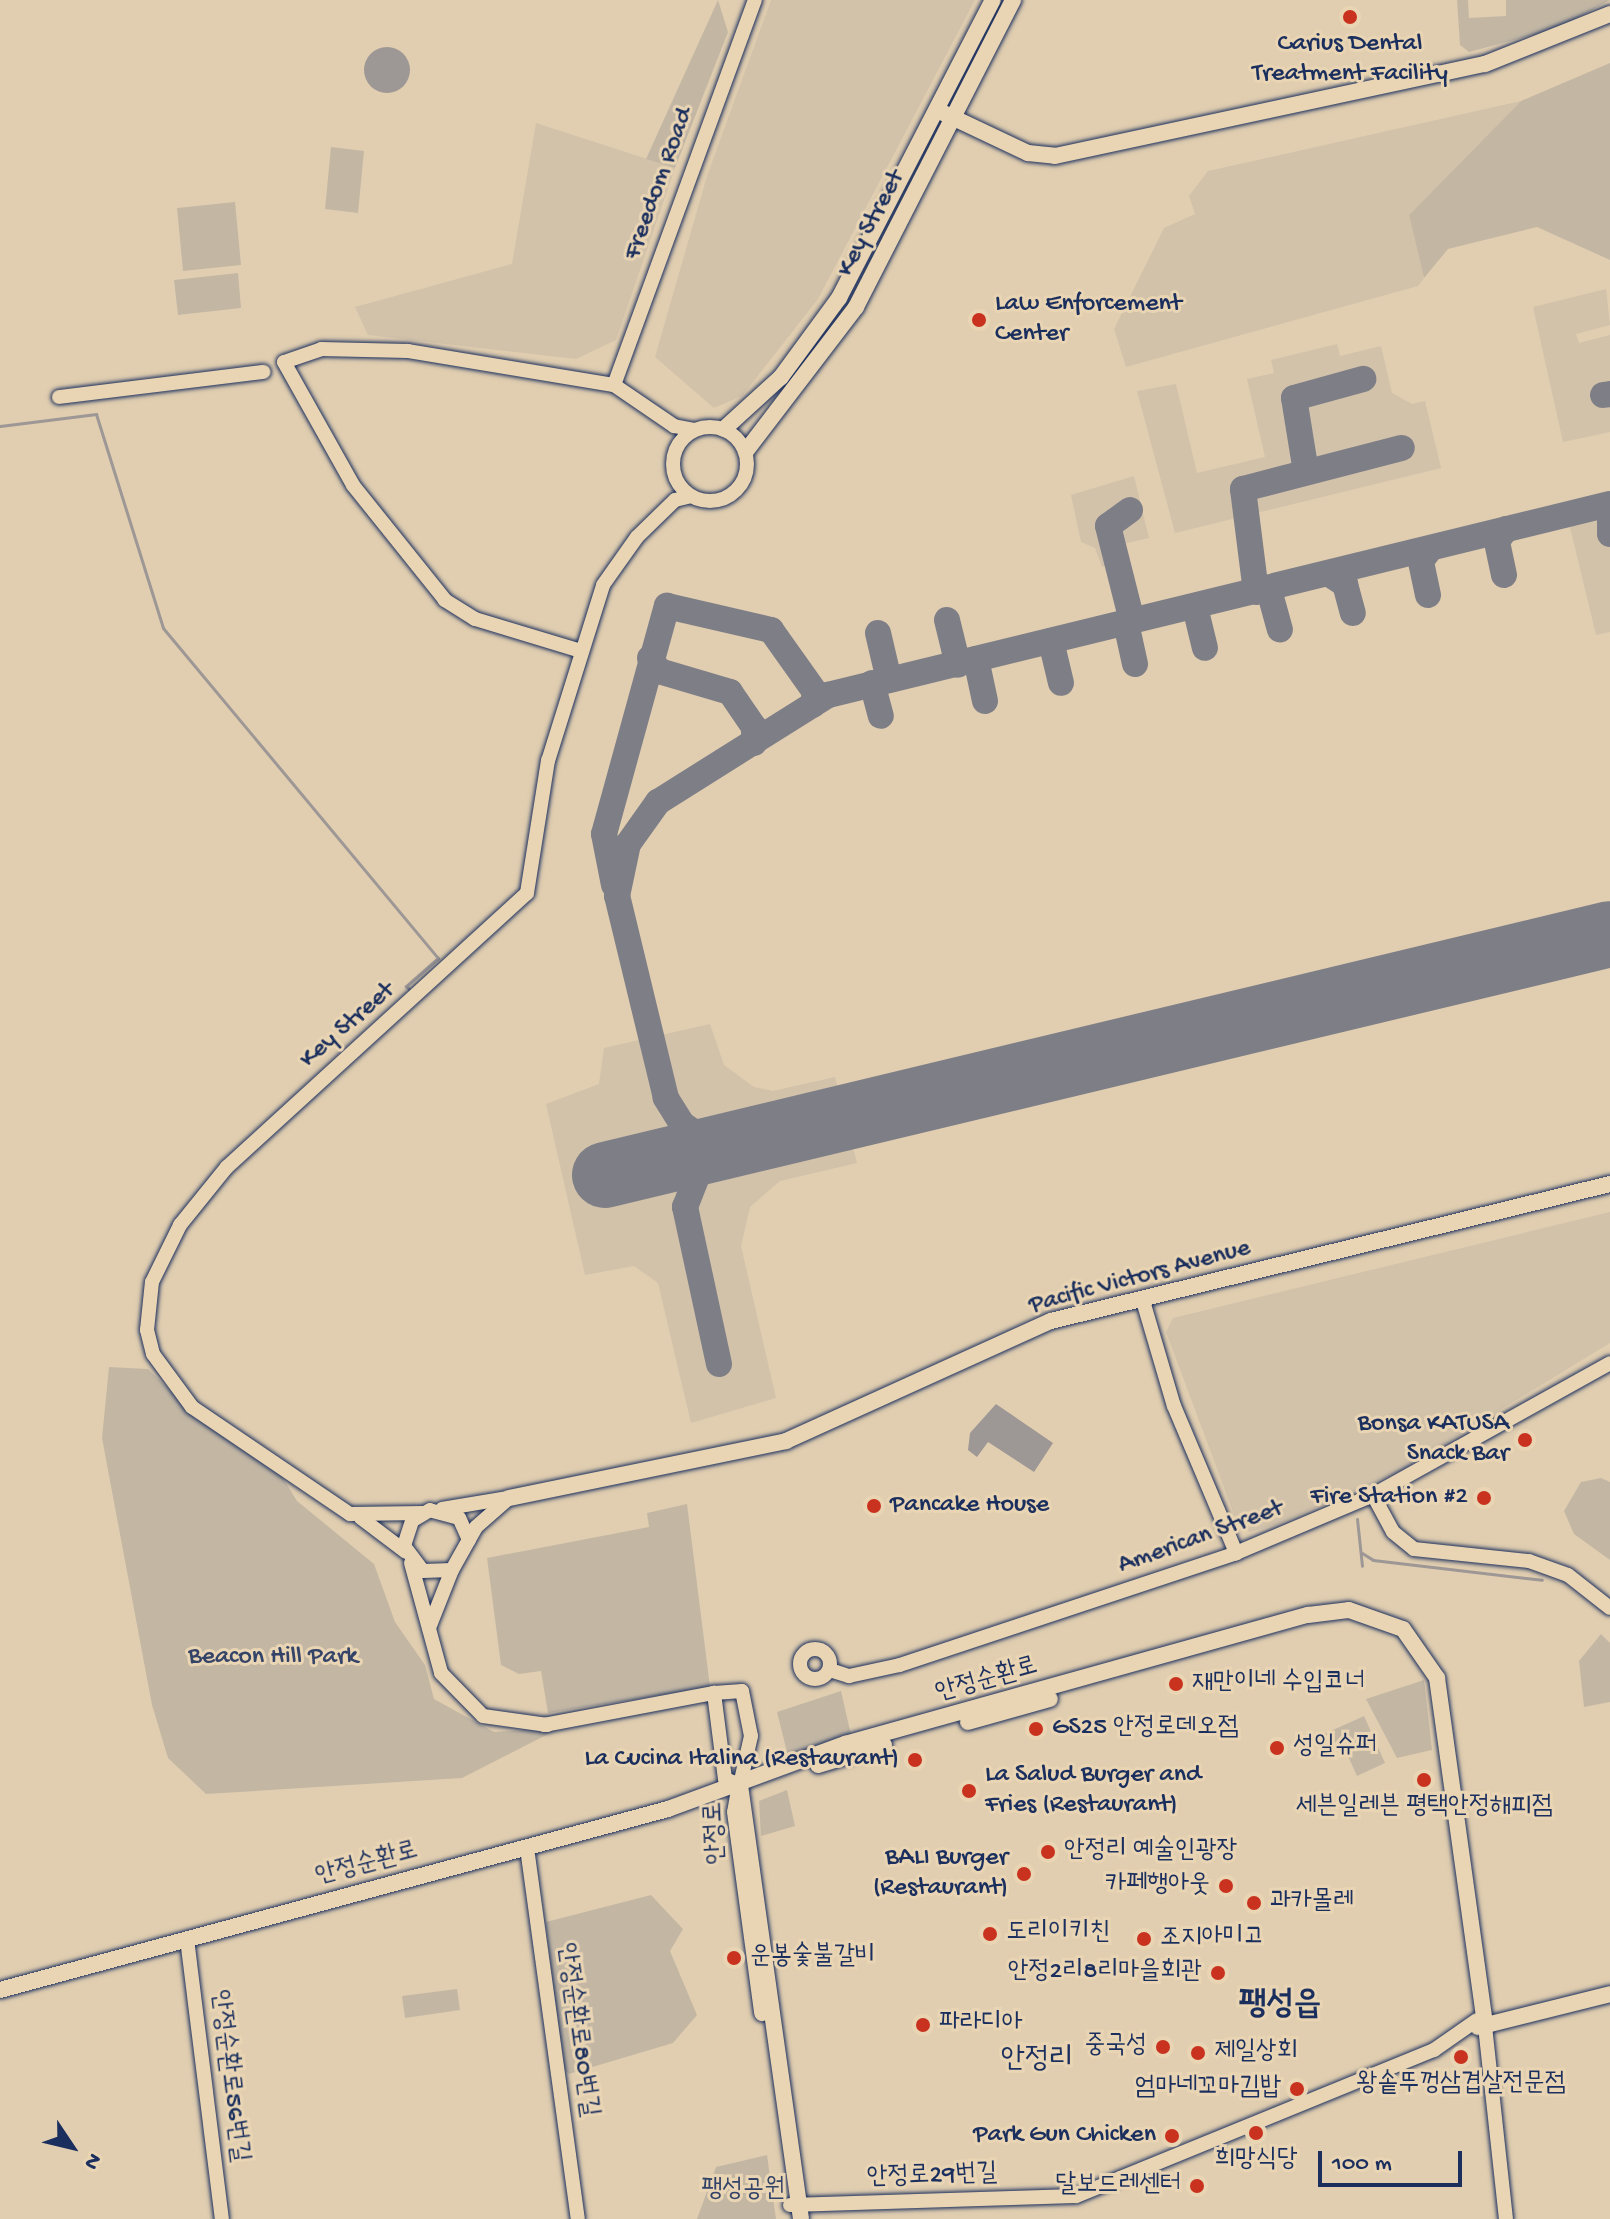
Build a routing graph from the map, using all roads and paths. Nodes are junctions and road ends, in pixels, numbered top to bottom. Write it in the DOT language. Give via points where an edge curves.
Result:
graph roads {
  1 [pos="755,0"];
  2 [pos="993,0"];
  3 [pos="1013,0"];
  4 [pos="1610,14"];
  5 [pos="937,110"];
  6 [pos="954,118"];
  7 [pos="263,372"];
  8 [pos="614,385"];
  9 [pos="59,397"];
  10 [pos="674,426"];
  11 [pos="724,429"];
  12 [pos="694,430"];
  13 [pos="678,445"];
  14 [pos="746,451"];
  15 [pos="679,484"];
  16 [pos="691,496"];
  17 [pos="675,500"];
  18 [pos="581,651"];
  19 [pos="1610,1184"];
  20 [pos="1143,1301"];
  21 [pos="1610,1363"];
  22 [pos="1373,1495"];
  23 [pos="509,1498"];
  24 [pos="430,1511"];
  25 [pos="356,1516"];
  26 [pos="469,1540"];
  27 [pos="1236,1553"];
  28 [pos="408,1557"];
  29 [pos="452,1570"];
  30 [pos="1610,1608"];
  31 [pos="429,1628"];
  32 [pos="830,1670"];
  33 [pos="714,1693"];
  34 [pos="740,1785"];
  35 [pos="527,1848"];
  36 [pos="187,1939"];
  37 [pos="1610,1983"];
  38 [pos="0,1990"];
  39 [pos="1610,1994"];
  40 [pos="1482,2023"];
  41 [pos="795,2212"];
  42 [pos="222,2219"];
  43 [pos="578,2219"];
  44 [pos="1506,2219"];
  1 -- 8 [label="street, Freedom Road"];
  2 -- 5 [label="main road, Key Street"];
  3 -- 6 [label="main road, Key Street"];
  4 -- 6 [label="main road" via="1485,64 1055,156 1028,153"];
  5 -- 6 [label="main road"];
  5 -- 11 [label="main road, Key Street" via="839,298 781,377"];
  6 -- 14 [label="main road, Key Street" via="856,307"];
  7 -- 9 [label="street"];
  8 -- 10 [label="street"];
  8 -- 18 [label="street" via="408,351 321,349 284,362 360,496 445,600 475,619"];
  10 -- 12 [label="street"];
  10 -- 13 [label="street"];
  11 -- 12 [label="street"];
  11 -- 14 [label="street"];
  12 -- 13 [label="street"];
  13 -- 15 [label="street"];
  14 -- 16 [label="street" via="746,474 733,494 712,501"];
  15 -- 16 [label="street"];
  15 -- 17 [label="street"];
  16 -- 17 [label="street"];
  17 -- 18 [label="street, Key Street" via="612,567"];
  18 -- 25 [label="street, Key Street" via="548,761 527,893 227,1167 180,1225 152,1282 147,1330 177,1393"];
  19 -- 20 [label="main road, Pacific Victors Avenue"];
  20 -- 23 [label="main road, Pacific Victors Avenue" via="1051,1321 786,1441"];
  20 -- 27 [label="street" via="1174,1406"];
  21 -- 22 [label="street, American Street"];
  22 -- 27 [label="street, American Street"];
  22 -- 30 [label="street" via="1393,1532 1414,1549 1529,1561 1568,1575"];
  23 -- 24 [label="street"];
  23 -- 26 [label="street"];
  24 -- 25 [label="street"];
  24 -- 26 [label="street" via="459,1518"];
  24 -- 28 [label="street" via="408,1526"];
  25 -- 28 [label="street, Key Street"];
  26 -- 29 [label="street"];
  27 -- 32 [label="street, American Street" via="900,1665 849,1676"];
  28 -- 29 [label="street" via="430,1574"];
  28 -- 31 [label="street"];
  29 -- 31 [label="street"];
  31 -- 33 [label="street" via="441,1673 473,1709 499,1722 545,1725"];
  33 -- 34 [label="street" via="725,1779"];
  33 -- 34 [label="street" via="742,1691 751,1736"];
  34 -- 35 [label="main road, 안정순환로"];
  34 -- 40 [label="main road, 안정순환로" via="1323,1621 1372,1624 1409,1646 1428,1679 1463,1935"];
  34 -- 40 [label="main road, 안정순환로" via="845,1744 1308,1615 1365,1611 1415,1639 1441,1691"];
  34 -- 41 [label="main road, 안정로" via="735,1812"];
  35 -- 36 [label="main road, 안정순환로"];
  35 -- 43 [label="street, 안정순환로80번길"];
  36 -- 38 [label="main road, 안정순환로"];
  36 -- 42 [label="street, 안정순환로56번길"];
  37 -- 40 [label="main road"];
  39 -- 40 [label="main road"];
  40 -- 41 [label="street, 안정로29번길" via="1457,2040 1076,2196"];
  40 -- 44 [label="street, 안정순환로"];
}
